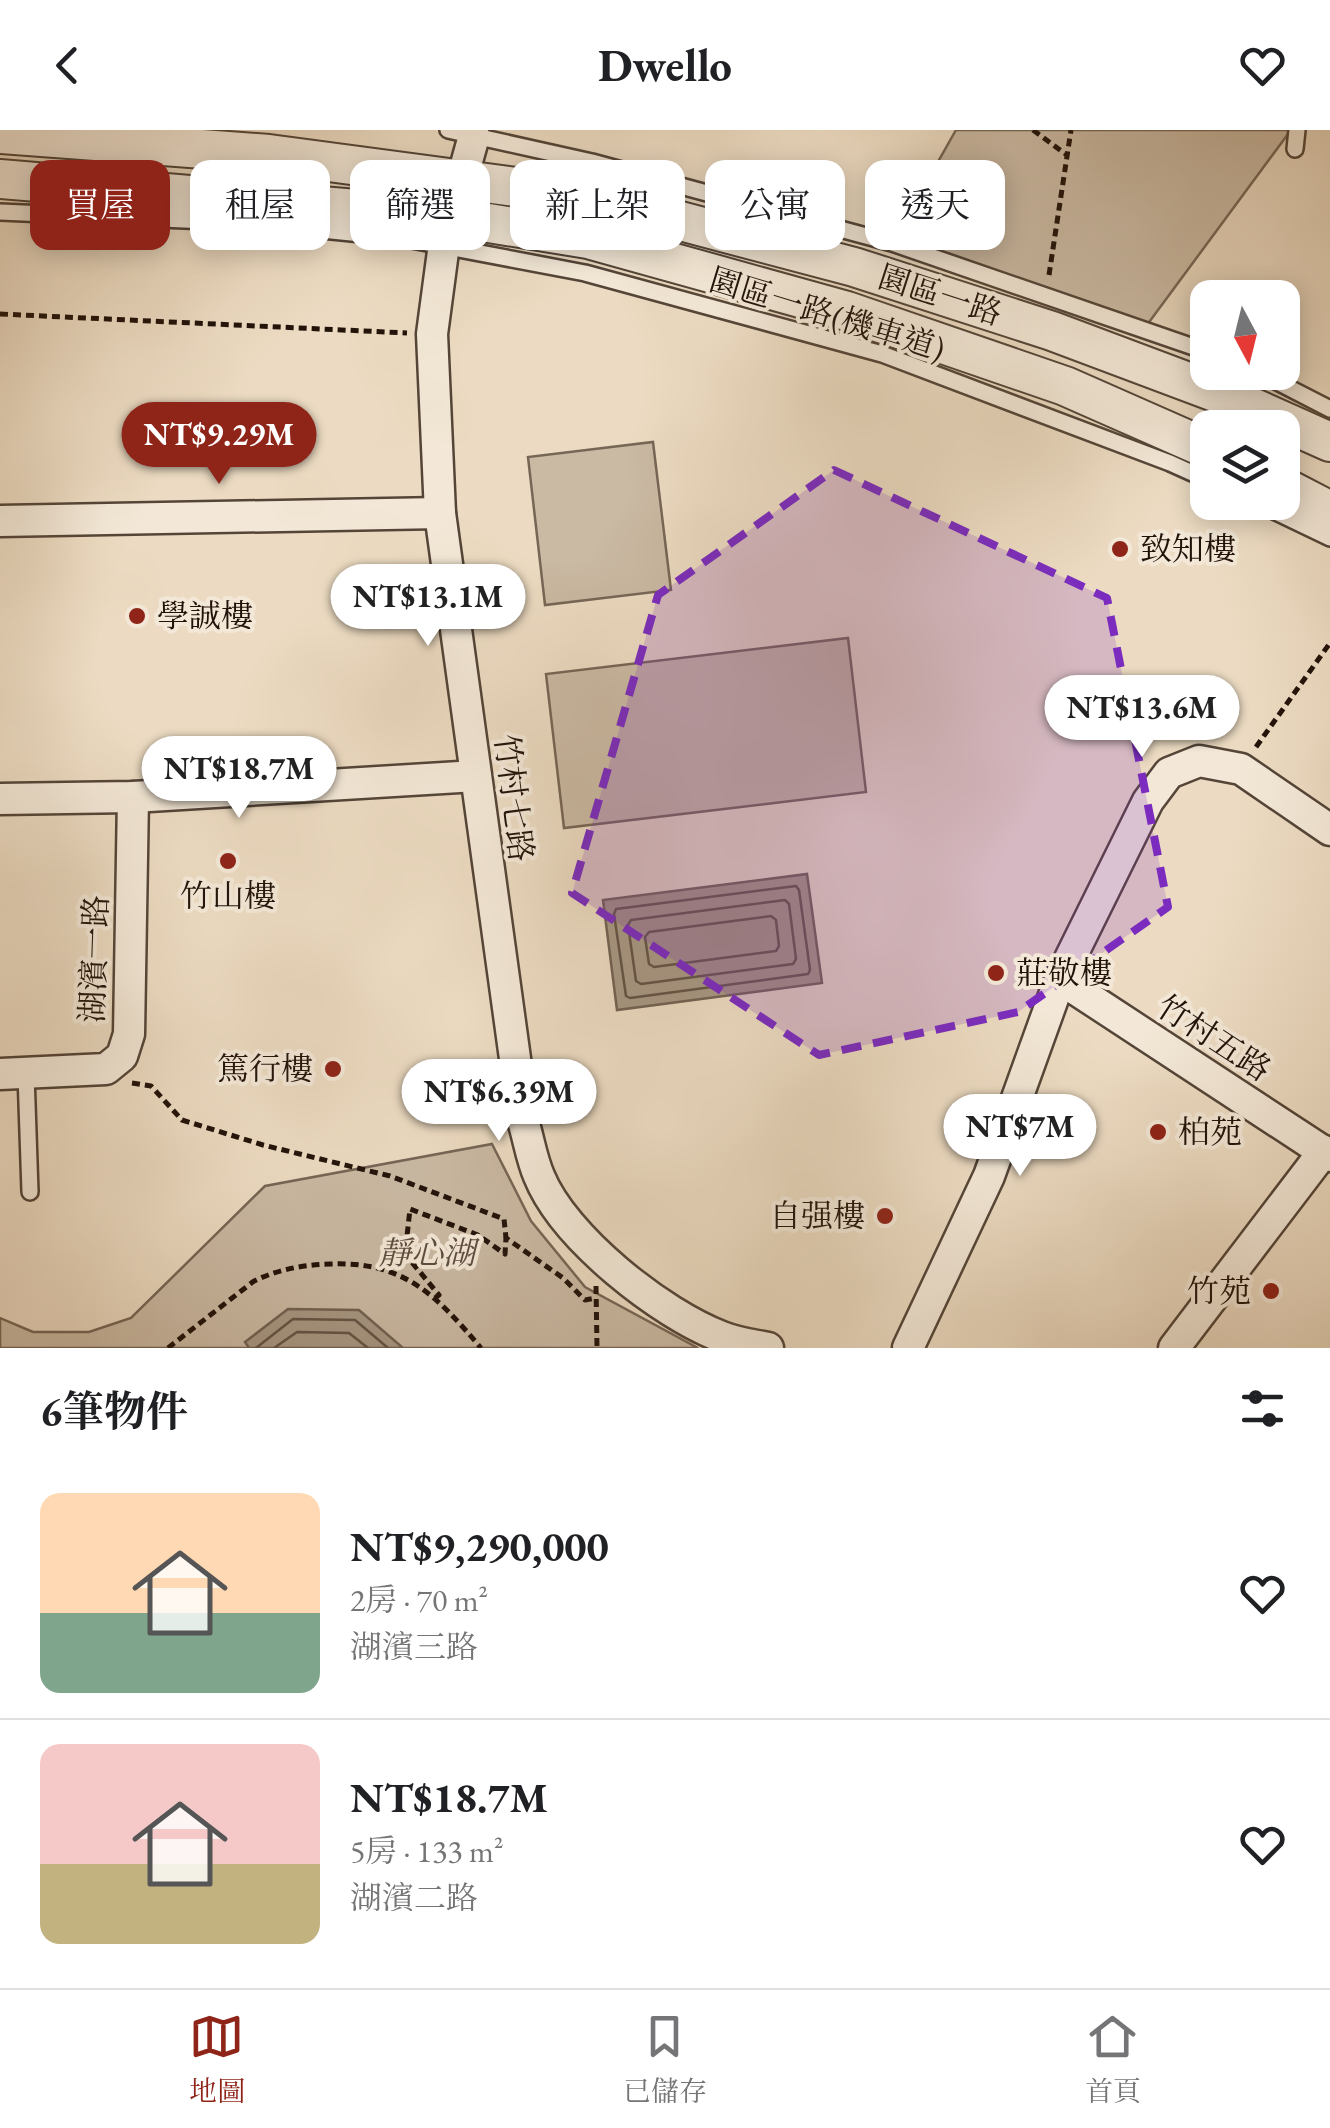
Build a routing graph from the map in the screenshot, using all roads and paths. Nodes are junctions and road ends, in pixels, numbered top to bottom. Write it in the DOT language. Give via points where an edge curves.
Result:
graph roads {
  1 [pos="1033,130"];
  2 [pos="1071,130"];
  3 [pos="1297,130"];
  4 [pos="461,133"];
  5 [pos="0,134"];
  6 [pos="276,142"];
  7 [pos="1295,148"];
  8 [pos="1068,155"];
  9 [pos="369,160"];
  10 [pos="462,160"];
  11 [pos="0,179"];
  12 [pos="490,182"];
  13 [pos="0,212"];
  14 [pos="350,219"];
  15 [pos="350,226"];
  16 [pos="490,233"];
  17 [pos="490,243"];
  18 [pos="445,250"];
  19 [pos="1049,275"];
  20 [pos="0,314"];
  21 [pos="432,334"];
  22 [pos="1190,346"];
  23 [pos="1293,390"];
  24 [pos="1330,409"];
  25 [pos="1190,441"];
  26 [pos="1330,442"];
  27 [pos="1190,471"];
  28 [pos="1300,495"];
  29 [pos="1330,511"];
  30 [pos="440,513"];
  31 [pos="1292,520"];
  32 [pos="0,521"];
  33 [pos="1330,538"];
  34 [pos="1330,643"];
  35 [pos="1240,769"];
  36 [pos="476,776"];
  37 [pos="133,798"];
  38 [pos="0,800"];
  39 [pos="1330,830"];
  40 [pos="1060,979"];
  41 [pos="13,1074"];
  42 [pos="118,1080"];
  43 [pos="1327,1154"];
  44 [pos="30,1192"];
  45 [pos="506,1238"];
  46 [pos="594,1249"];
  47 [pos="435,1298"];
  48 [pos="596,1298"];
  49 [pos="168,1348"];
  50 [pos="480,1348"];
  51 [pos="597,1348"];
  52 [pos="768,1348"];
  53 [pos="908,1348"];
  54 [pos="1174,1348"];
  1 -- 8 [label="path"];
  2 -- 8 [label="path"];
  3 -- 7 [label="lane"];
  4 -- 10 [label="street, 竹村七路"];
  4 -- 22 [label="lane" via="892,243"];
  5 -- 6 [label="street, 園區一路"];
  6 -- 9 [label="street, 園區一路"];
  8 -- 19 [label="path"];
  11 -- 14 [label="street, 園區一路"];
  12 -- 26 [label="street, 園區一路" via="590,197 854,267 1052,331"];
  13 -- 15 [label="lane, 園區一路(機車道)"];
  16 -- 25 [label="street, 園區一路" via="588,239 847,311 1065,386"];
  17 -- 27 [label="lane, 園區一路(機車道)" via="882,354"];
  18 -- 21 [label="street, 竹村七路"];
  20 -- 21 [label="path"];
  21 -- 30 [label="street, 竹村七路"];
  23 -- 24 [label="lane"];
  28 -- 29 [label="street"];
  30 -- 32 [label="street"];
  30 -- 36 [label="street, 竹村七路"];
  31 -- 33 [label="lane"];
  34 -- 35 [label="path"];
  35 -- 39 [label="street"];
  35 -- 40 [label="street" via="1198,761 1170,773 1148,801"];
  36 -- 37 [label="street"];
  36 -- 46 [label="street, 竹村七路" via="524,1124 538,1176"];
  37 -- 38 [label="street"];
  37 -- 41 [label="street, 湖濱一路" via="129,1034 122,1056 106,1069"];
  40 -- 43 [label="street, 竹村五路"];
  40 -- 53 [label="street" via="989,1176"];
  41 -- 44 [label="lane"];
  42 -- 45 [label="path" via="151,1086 182,1120 390,1176 504,1219"];
  43 -- 54 [label="street"];
  45 -- 47 [label="path" via="506,1254 478,1235 410,1209 405,1254"];
  45 -- 48 [label="path" via="585,1300"];
  46 -- 48 [label="path"];
  46 -- 52 [label="street, 竹村七路" via="665,1306 722,1337"];
  47 -- 49 [label="path" via="402,1275 366,1264 288,1268 254,1281"];
  47 -- 50 [label="path"];
  48 -- 51 [label="path"];
}
